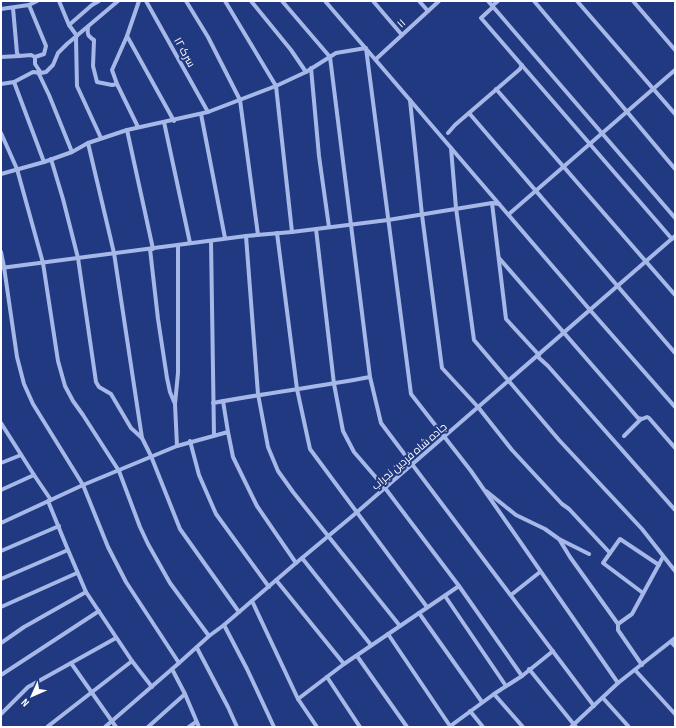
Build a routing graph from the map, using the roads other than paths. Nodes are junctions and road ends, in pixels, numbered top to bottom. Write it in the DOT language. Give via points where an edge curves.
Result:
graph roads {
  1 [pos="36,1"];
  2 [pos="59,1"];
  3 [pos="99,1"];
  4 [pos="118,1"];
  5 [pos="139,1"];
  6 [pos="146,1"];
  7 [pos="186,1"];
  8 [pos="225,1"];
  9 [pos="251,1"];
  10 [pos="282,1"];
  11 [pos="374,1"];
  12 [pos="419,1"];
  13 [pos="439,1"];
  14 [pos="488,1"];
  15 [pos="498,1"];
  16 [pos="534,1"];
  17 [pos="577,1"];
  18 [pos="633,1"];
  19 [pos="327,2"];
  20 [pos="29,5"];
  21 [pos="493,6"];
  22 [pos="13,8"];
  23 [pos="1,9"];
  24 [pos="428,11"];
  25 [pos="69,25"];
  26 [pos="88,27"];
  27 [pos="402,35"];
  28 [pos="127,36"];
  29 [pos="77,37"];
  30 [pos="366,48"];
  31 [pos="675,50"];
  32 [pos="19,56"];
  33 [pos="1,57"];
  34 [pos="35,57"];
  35 [pos="330,57"];
  36 [pos="376,59"];
  37 [pos="522,65"];
  38 [pos="311,68"];
  39 [pos="675,70"];
  40 [pos="306,72"];
  41 [pos="40,73"];
  42 [pos="1,82"];
  43 [pos="14,82"];
  44 [pos="117,84"];
  45 [pos="276,86"];
  46 [pos="496,89"];
  47 [pos="654,89"];
  48 [pos="409,99"];
  49 [pos="240,100"];
  50 [pos="208,112"];
  51 [pos="626,112"];
  52 [pos="468,113"];
  53 [pos="201,114"];
  54 [pos="675,114"];
  55 [pos="174,120"];
  56 [pos="164,122"];
  57 [pos="138,127"];
  58 [pos="127,130"];
  59 [pos="1,133"];
  60 [pos="448,133"];
  61 [pos="602,133"];
  62 [pos="101,138"];
  63 [pos="88,143"];
  64 [pos="590,144"];
  65 [pos="450,148"];
  66 [pos="72,152"];
  67 [pos="51,159"];
  68 [pos="44,162"];
  69 [pos="564,166"];
  70 [pos="17,169"];
  71 [pos="675,169"];
  72 [pos="1,174"];
  73 [pos="535,190"];
  74 [pos="492,203"];
  75 [pos="499,204"];
  76 [pos="456,208"];
  77 [pos="509,214"];
  78 [pos="422,215"];
  79 [pos="675,218"];
  80 [pos="388,220"];
  81 [pos="351,224"];
  82 [pos="329,227"];
  83 [pos="316,229"];
  84 [pos="292,232"];
  85 [pos="278,233"];
  86 [pos="258,235"];
  87 [pos="246,236"];
  88 [pos="225,238"];
  89 [pos="673,238"];
  90 [pos="211,241"];
  91 [pos="190,244"];
  92 [pos="178,245"];
  93 [pos="151,249"];
  94 [pos="1,252"];
  95 [pos="114,253"];
  96 [pos="78,258"];
  97 [pos="499,258"];
  98 [pos="43,262"];
  99 [pos="646,262"];
  100 [pos="3,268"];
  101 [pos="617,286"];
  102 [pos="675,295"];
  103 [pos="590,310"];
  104 [pos="564,332"];
  105 [pos="675,353"];
  106 [pos="538,356"];
  107 [pos="370,377"];
  108 [pos="509,381"];
  109 [pos="334,384"];
  110 [pos="297,389"];
  111 [pos="258,394"];
  112 [pos="223,401"];
  113 [pos="214,402"];
  114 [pos="175,404"];
  115 [pos="478,407"];
  116 [pos="675,408"];
  117 [pos="642,419"];
  118 [pos="1,423"];
  119 [pos="2,429"];
  120 [pos="228,432"];
  121 [pos="214,435"];
  122 [pos="624,436"];
  123 [pos="444,437"];
  124 [pos="142,438"];
  125 [pos="190,441"];
  126 [pos="177,446"];
  127 [pos="675,448"];
  128 [pos="21,455"];
  129 [pos="152,456"];
  130 [pos="1,463"];
  131 [pos="413,464"];
  132 [pos="118,470"];
  133 [pos="34,475"];
  134 [pos="83,485"];
  135 [pos="385,488"];
  136 [pos="483,488"];
  137 [pos="1,490"];
  138 [pos="50,501"];
  139 [pos="675,510"];
  140 [pos="356,513"];
  141 [pos="1,523"];
  142 [pos="58,526"];
  143 [pos="328,536"];
  144 [pos="559,539"];
  145 [pos="68,550"];
  146 [pos="1,551"];
  147 [pos="610,552"];
  148 [pos="589,554"];
  149 [pos="663,557"];
  150 [pos="302,558"];
  151 [pos="296,563"];
  152 [pos="659,565"];
  153 [pos="675,571"];
  154 [pos="540,572"];
  155 [pos="77,573"];
  156 [pos="1,579"];
  157 [pos="276,580"];
  158 [pos="459,586"];
  159 [pos="269,587"];
  160 [pos="86,592"];
  161 [pos="643,593"];
  162 [pos="511,595"];
  163 [pos="445,596"];
  164 [pos="252,601"];
  165 [pos="1,607"];
  166 [pos="427,607"];
  167 [pos="99,611"];
  168 [pos="239,612"];
  169 [pos="419,613"];
  170 [pos="618,624"];
  171 [pos="224,626"];
  172 [pos="400,626"];
  173 [pos="388,634"];
  174 [pos="209,636"];
  175 [pos="116,638"];
  176 [pos="675,638"];
  177 [pos="671,642"];
  178 [pos="1,643"];
  179 [pos="371,645"];
  180 [pos="675,646"];
  181 [pos="197,648"];
  182 [pos="553,651"];
  183 [pos="357,656"];
  184 [pos="132,661"];
  185 [pos="71,663"];
  186 [pos="179,663"];
  187 [pos="344,664"];
  188 [pos="642,665"];
  189 [pos="172,669"];
  190 [pos="529,670"];
  191 [pos="636,670"];
  192 [pos="1,675"];
  193 [pos="522,676"];
  194 [pos="327,677"];
  195 [pos="618,683"];
  196 [pos="506,686"];
  197 [pos="152,687"];
  198 [pos="91,692"];
  199 [pos="185,694"];
  200 [pos="494,694"];
  201 [pos="603,698"];
  202 [pos="298,700"];
  203 [pos="482,702"];
  204 [pos="594,706"];
  205 [pos="470,711"];
  206 [pos="1,714"];
  207 [pos="675,714"];
  208 [pos="111,721"];
  209 [pos="196,722"];
  210 [pos="450,726"];
  211 [pos="573,726"];
  212 [pos="47,727"];
  213 [pos="105,727"];
  214 [pos="116,727"];
  215 [pos="148,727"];
  216 [pos="189,727"];
  217 [pos="198,727"];
  218 [pos="237,727"];
  219 [pos="274,727"];
  220 [pos="317,727"];
  221 [pos="360,727"];
  222 [pos="407,727"];
  223 [pos="483,727"];
  224 [pos="522,727"];
  225 [pos="629,727"];
  1 -- 20 [label="street"];
  2 -- 25 [label="street"];
  3 -- 25 [label="street"];
  4 -- 26 [label="street"];
  5 -- 28 [label="street"];
  6 -- 50 [label="street, سرک ۱۲"];
  7 -- 49 [label="street" via="208,37"];
  8 -- 45 [label="street"];
  9 -- 40 [label="street"];
  10 -- 35 [label="street"];
  11 -- 27 [label="street"];
  12 -- 24 [label="street"];
  13 -- 24 [label="street, ۱۱"];
  14 -- 21 [label="street"];
  15 -- 21 [label="street"];
  16 -- 51 [label="street"];
  17 -- 47 [label="street"];
  18 -- 31 [label="street"];
  19 -- 30 [label="street"];
  20 -- 22 [label="street"];
  20 -- 34 [label="street" via="46,46 44,54"];
  21 -- 37 [label="street" via="481,18"];
  21 -- 61 [label="street"];
  22 -- 23 [label="street"];
  22 -- 32 [label="street" via="16,50"];
  24 -- 27 [label="street, ۱۱"];
  25 -- 29 [label="street"];
  26 -- 29 [label="street"];
  26 -- 44 [label="street" via="87,34 94,40 93,66 96,82"];
  27 -- 36 [label="street, ۱۱"];
  28 -- 44 [label="street" via="112,70"];
  28 -- 55 [label="street"];
  29 -- 41 [label="street" via="58,53 54,65 46,72"];
  29 -- 62 [label="street" via="77,86"];
  30 -- 35 [label="street" via="336,53"];
  30 -- 36 [label="street"];
  30 -- 80 [label="street"];
  32 -- 33 [label="street"];
  32 -- 34 [label="street"];
  34 -- 41 [label="street" via="35,64"];
  35 -- 38 [label="street"];
  35 -- 81 [label="street"];
  36 -- 48 [label="street"];
  37 -- 46 [label="street"];
  37 -- 64 [label="street"];
  38 -- 40 [label="street"];
  38 -- 82 [label="street"];
  39 -- 47 [label="street"];
  40 -- 45 [label="street"];
  41 -- 43 [label="street" via="33,72"];
  41 -- 66 [label="street"];
  42 -- 43 [label="street"];
  43 -- 68 [label="street"];
  44 -- 57 [label="street"];
  45 -- 49 [label="street"];
  45 -- 84 [label="street"];
  46 -- 52 [label="street"];
  46 -- 69 [label="street"];
  47 -- 51 [label="street"];
  47 -- 54 [label="street"];
  48 -- 65 [label="street"];
  48 -- 78 [label="street"];
  49 -- 50 [label="street"];
  49 -- 86 [label="street"];
  50 -- 53 [label="street"];
  51 -- 61 [label="street"];
  51 -- 71 [label="street"];
  52 -- 60 [label="street"];
  52 -- 73 [label="street"];
  53 -- 55 [label="street"];
  53 -- 88 [label="street"];
  55 -- 56 [label="street"];
  56 -- 57 [label="street"];
  56 -- 91 [label="street"];
  57 -- 58 [label="street"];
  58 -- 62 [label="street"];
  58 -- 93 [label="street"];
  59 -- 70 [label="street"];
  61 -- 64 [label="street"];
  61 -- 79 [label="street"];
  62 -- 63 [label="street"];
  63 -- 66 [label="street"];
  63 -- 95 [label="street"];
  64 -- 69 [label="street"];
  64 -- 89 [label="street"];
  65 -- 75 [label="street"];
  65 -- 76 [label="street"];
  66 -- 67 [label="street"];
  67 -- 68 [label="street"];
  67 -- 96 [label="street"];
  68 -- 70 [label="street"];
  69 -- 73 [label="street"];
  69 -- 99 [label="street"];
  70 -- 72 [label="street"];
  70 -- 98 [label="street"];
  73 -- 77 [label="street"];
  73 -- 101 [label="street"];
  74 -- 75 [label="street"];
  74 -- 76 [label="street"];
  74 -- 97 [label="street"];
  75 -- 77 [label="street"];
  76 -- 78 [label="street"];
  76 -- 108 [label="street" via="474,340"];
  77 -- 103 [label="street"];
  78 -- 80 [label="street"];
  78 -- 115 [label="street" via="442,368"];
  80 -- 81 [label="street"];
  80 -- 123 [label="street" via="411,394"];
  81 -- 82 [label="street"];
  81 -- 107 [label="street"];
  82 -- 83 [label="street"];
  83 -- 84 [label="street"];
  83 -- 109 [label="street"];
  84 -- 85 [label="street"];
  85 -- 86 [label="street"];
  85 -- 110 [label="street"];
  86 -- 87 [label="street"];
  87 -- 88 [label="street"];
  87 -- 111 [label="street"];
  88 -- 90 [label="street"];
  89 -- 99 [label="street, جاده شاه فردین نجراب"];
  90 -- 91 [label="street"];
  90 -- 113 [label="street"];
  91 -- 92 [label="street"];
  92 -- 93 [label="street"];
  92 -- 114 [label="street" via="178,373"];
  93 -- 95 [label="street"];
  93 -- 114 [label="street" via="167,378"];
  94 -- 100 [label="street"];
  95 -- 96 [label="street"];
  95 -- 124 [label="street"];
  96 -- 98 [label="street"];
  96 -- 124 [label="street" via="96,382 99,387 111,394 131,428"];
  97 -- 104 [label="street"];
  97 -- 106 [label="street" via="506,319"];
  98 -- 100 [label="street"];
  98 -- 132 [label="street" via="58,361 65,386"];
  99 -- 101 [label="street, جاده شاه فردین نجراب"];
  99 -- 102 [label="street"];
  100 -- 134 [label="street" via="17,357 24,384 33,404"];
  101 -- 103 [label="street, جاده شاه فردین نجراب"];
  101 -- 105 [label="street"];
  103 -- 104 [label="street, جاده شاه فردین نجراب"];
  103 -- 116 [label="street"];
  104 -- 106 [label="street, جاده شاه فردین نجراب"];
  104 -- 117 [label="street" via="638,418"];
  106 -- 108 [label="street, جاده شاه فردین نجراب"];
  106 -- 139 [label="street"];
  107 -- 109 [label="street"];
  107 -- 131 [label="street" via="381,423"];
  108 -- 115 [label="street, جاده شاه فردین نجراب"];
  108 -- 149 [label="street" via="559,440 642,529"];
  109 -- 110 [label="street"];
  109 -- 135 [label="street" via="343,431 354,452"];
  110 -- 111 [label="street"];
  110 -- 140 [label="street" via="310,449"];
  111 -- 112 [label="street"];
  111 -- 143 [label="street" via="268,447 278,471"];
  112 -- 113 [label="street"];
  112 -- 120 [label="street"];
  113 -- 121 [label="street"];
  114 -- 126 [label="street"];
  115 -- 123 [label="street, جاده شاه فردین نجراب"];
  115 -- 147 [label="street" via="512,450"];
  117 -- 122 [label="street"];
  117 -- 127 [label="street" via="649,418"];
  118 -- 119 [label="street"];
  119 -- 128 [label="street"];
  120 -- 121 [label="street"];
  120 -- 151 [label="street" via="233,457 257,506"];
  121 -- 125 [label="street"];
  123 -- 131 [label="street, جاده شاه فردین نجراب"];
  123 -- 136 [label="street"];
  124 -- 129 [label="street"];
  125 -- 126 [label="street"];
  125 -- 159 [label="street" via="199,475 216,514"];
  126 -- 129 [label="street"];
  128 -- 130 [label="street"];
  128 -- 133 [label="street"];
  129 -- 132 [label="street"];
  129 -- 168 [label="street" via="180,530"];
  131 -- 135 [label="street, جاده شاه فردین نجراب"];
  131 -- 162 [label="street"];
  132 -- 134 [label="street"];
  132 -- 174 [label="street" via="148,544 170,583"];
  133 -- 137 [label="street"];
  133 -- 138 [label="street"];
  134 -- 138 [label="street"];
  134 -- 186 [label="street" via="108,547 126,582"];
  135 -- 140 [label="street, جاده شاه فردین نجراب"];
  135 -- 158 [label="street"];
  136 -- 144 [label="street" via="516,515"];
  136 -- 154 [label="street"];
  138 -- 141 [label="street"];
  138 -- 142 [label="street"];
  140 -- 143 [label="street, جاده شاه فردین نجراب"];
  140 -- 166 [label="street"];
  142 -- 145 [label="street"];
  142 -- 146 [label="street"];
  143 -- 150 [label="street, جاده شاه فردین نجراب"];
  143 -- 172 [label="street"];
  144 -- 148 [label="street"];
  144 -- 170 [label="street"];
  145 -- 155 [label="street"];
  145 -- 156 [label="street"];
  147 -- 152 [label="street" via="620,539"];
  147 -- 161 [label="street" via="603,563"];
  149 -- 152 [label="street"];
  149 -- 153 [label="street"];
  150 -- 151 [label="street, جاده شاه فردین نجراب"];
  150 -- 179 [label="street"];
  151 -- 157 [label="street, جاده شاه فردین نجراب"];
  152 -- 161 [label="street"];
  154 -- 162 [label="street"];
  154 -- 195 [label="street"];
  155 -- 160 [label="street"];
  155 -- 165 [label="street"];
  157 -- 159 [label="street, جاده شاه فردین نجراب"];
  157 -- 187 [label="street"];
  158 -- 163 [label="street"];
  158 -- 193 [label="street"];
  159 -- 164 [label="street, جاده شاه فردین نجراب"];
  160 -- 167 [label="street"];
  160 -- 178 [label="street"];
  161 -- 170 [label="street" via="632,614"];
  162 -- 182 [label="street"];
  163 -- 166 [label="street"];
  163 -- 196 [label="street"];
  164 -- 168 [label="street, جاده شاه فردین نجراب"];
  164 -- 202 [label="street"];
  166 -- 169 [label="street"];
  167 -- 175 [label="street"];
  167 -- 192 [label="street"];
  168 -- 171 [label="street, جاده شاه فردین نجراب"];
  169 -- 172 [label="street"];
  169 -- 203 [label="street"];
  170 -- 188 [label="street" via="618,630"];
  171 -- 174 [label="street, جاده شاه فردین نجراب"];
  171 -- 219 [label="street"];
  172 -- 173 [label="street"];
  173 -- 179 [label="street"];
  173 -- 210 [label="street"];
  174 -- 181 [label="street, جاده شاه فردین نجراب"];
  175 -- 184 [label="street"];
  175 -- 185 [label="street"];
  176 -- 177 [label="street"];
  177 -- 180 [label="street"];
  177 -- 188 [label="street"];
  179 -- 183 [label="street"];
  181 -- 186 [label="street, جاده شاه فردین نجراب"];
  181 -- 218 [label="street"];
  182 -- 190 [label="street"];
  182 -- 204 [label="street"];
  183 -- 187 [label="street"];
  183 -- 222 [label="street"];
  184 -- 197 [label="street"];
  184 -- 198 [label="street"];
  185 -- 198 [label="street"];
  185 -- 206 [label="street" via="28,687"];
  186 -- 189 [label="street, جاده شاه فردین نجراب"];
  187 -- 194 [label="street"];
  188 -- 191 [label="street"];
  189 -- 197 [label="street, جاده شاه فردین نجراب"];
  189 -- 199 [label="street"];
  190 -- 193 [label="street"];
  190 -- 211 [label="street"];
  191 -- 195 [label="street"];
  191 -- 207 [label="street"];
  193 -- 196 [label="street"];
  194 -- 202 [label="street"];
  194 -- 221 [label="street"];
  195 -- 201 [label="street"];
  196 -- 200 [label="street"];
  197 -- 208 [label="street, جاده شاه فردین نجراب"];
  198 -- 208 [label="street"];
  198 -- 212 [label="street"];
  199 -- 209 [label="street"];
  199 -- 215 [label="street"];
  200 -- 203 [label="street"];
  200 -- 224 [label="street"];
  201 -- 204 [label="street"];
  201 -- 225 [label="street"];
  202 -- 220 [label="street"];
  203 -- 205 [label="street"];
  204 -- 211 [label="street"];
  205 -- 210 [label="street"];
  205 -- 223 [label="street"];
  208 -- 213 [label="street, جاده شاه فردین نجراب"];
  208 -- 214 [label="street"];
  209 -- 216 [label="street"];
  209 -- 217 [label="street"];
}
